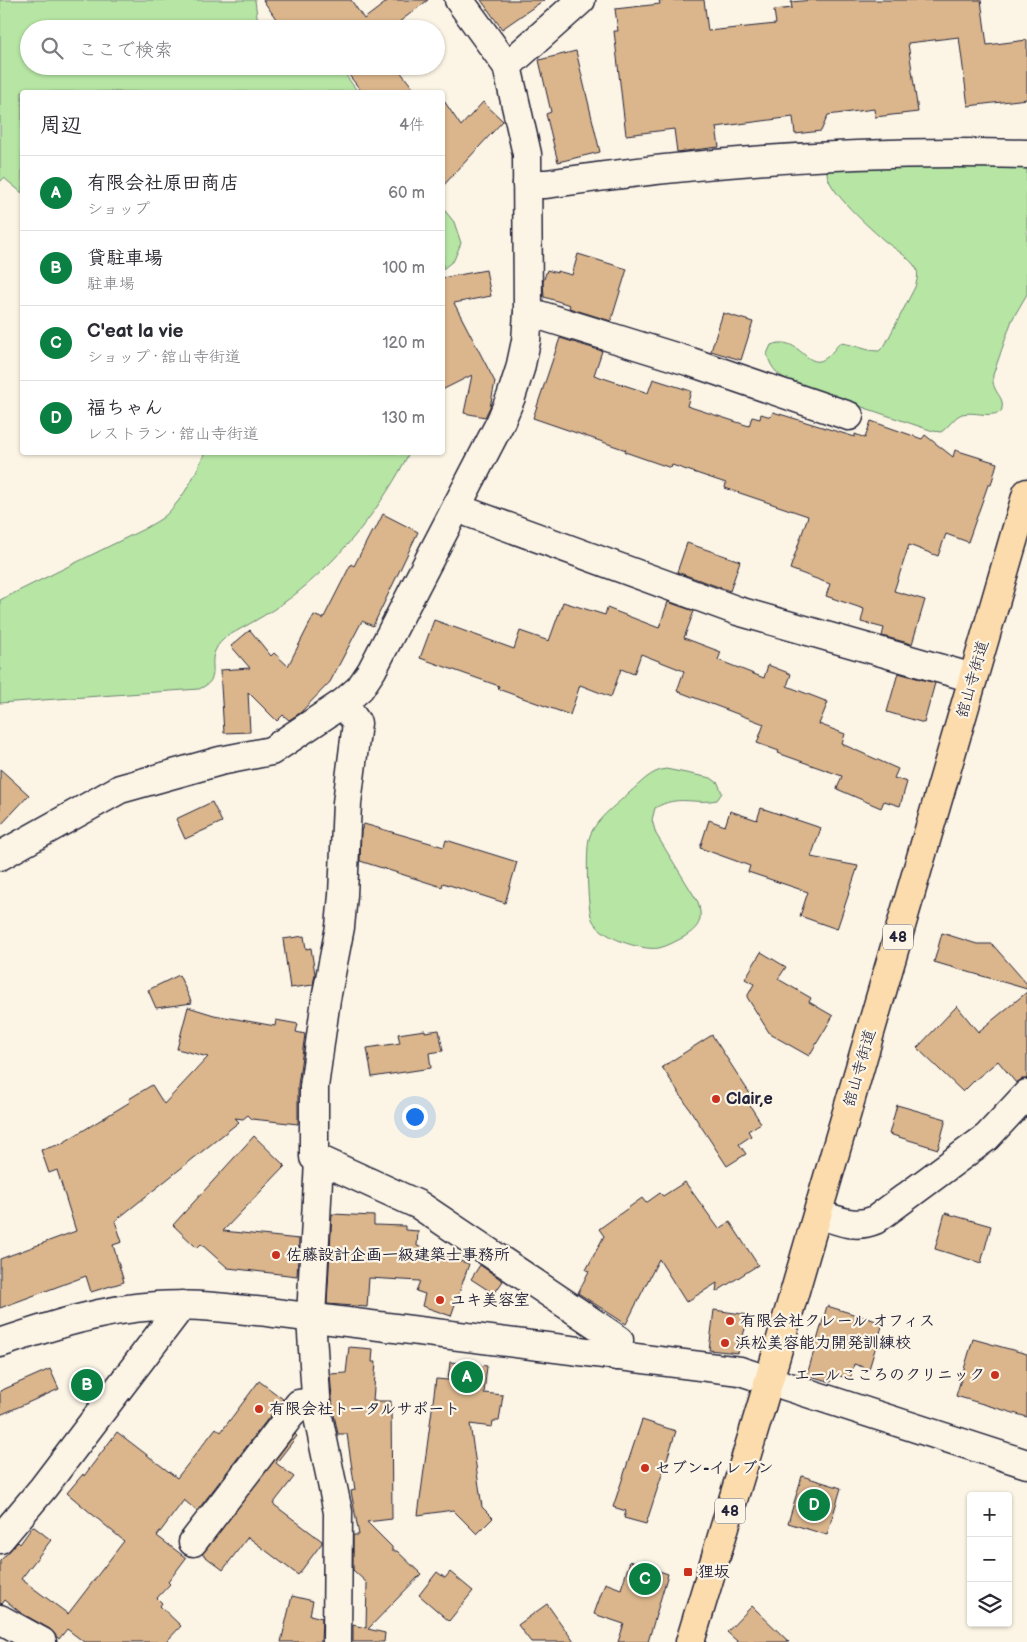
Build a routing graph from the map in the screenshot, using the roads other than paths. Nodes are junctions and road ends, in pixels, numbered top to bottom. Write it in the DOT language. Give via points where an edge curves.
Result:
graph roads {
  1 [pos="459,0"];
  2 [pos="581,0"];
  3 [pos="507,66"];
  4 [pos="1027,154"];
  5 [pos="527,184"];
  6 [pos="528,314"];
  7 [pos="849,416"];
  8 [pos="1027,493"];
  9 [pos="457,506"];
  10 [pos="973,678"];
  11 [pos="343,703"];
  12 [pos="0,856"];
  13 [pos="1027,1094"];
  14 [pos="319,1160"];
  15 [pos="818,1214"];
  16 [pos="182,1305"];
  17 [pos="311,1318"];
  18 [pos="0,1343"];
  19 [pos="617,1356"];
  20 [pos="769,1380"];
  21 [pos="316,1402"];
  22 [pos="1027,1464"];
  23 [pos="0,1539"];
  24 [pos="193,1542"];
  25 [pos="0,1618"];
  26 [pos="42,1642"];
  27 [pos="336,1642"];
  28 [pos="690,1642"];
  1 -- 3 [label="street"];
  2 -- 3 [label="street"];
  3 -- 5 [label="street" via="526,154"];
  4 -- 5 [label="street" via="832,155 679,167"];
  5 -- 6 [label="street"];
  6 -- 7 [label="street" via="691,362"];
  6 -- 9 [label="street" via="526,341 511,397"];
  8 -- 10 [label="main road, 舘山寺街道 / 48"];
  9 -- 10 [label="street" via="738,611"];
  9 -- 11 [label="street" via="372,670 360,688"];
  10 -- 15 [label="main road, 舘山寺街道 / 48"];
  11 -- 12 [label="street" via="271,751 220,760 120,790"];
  11 -- 14 [label="street" via="357,723 347,803 344,896 314,1087 314,1157"];
  13 -- 15 [label="street" via="987,1137 875,1220 853,1225"];
  14 -- 17 [label="street"];
  14 -- 19 [label="street" via="396,1194 440,1218 619,1340"];
  15 -- 20 [label="main road, 舘山寺街道 / 48"];
  16 -- 17 [label="street"];
  16 -- 18 [label="street" via="126,1308 92,1315"];
  16 -- 23 [label="street" via="43,1488"];
  17 -- 19 [label="street"];
  17 -- 21 [label="street"];
  19 -- 20 [label="street" via="740,1370"];
  20 -- 22 [label="street"];
  20 -- 28 [label="main road, 舘山寺街道 / 48"];
  21 -- 24 [label="street" via="299,1404"];
  21 -- 27 [label="street" via="338,1512"];
  25 -- 26 [label="street"];
}
